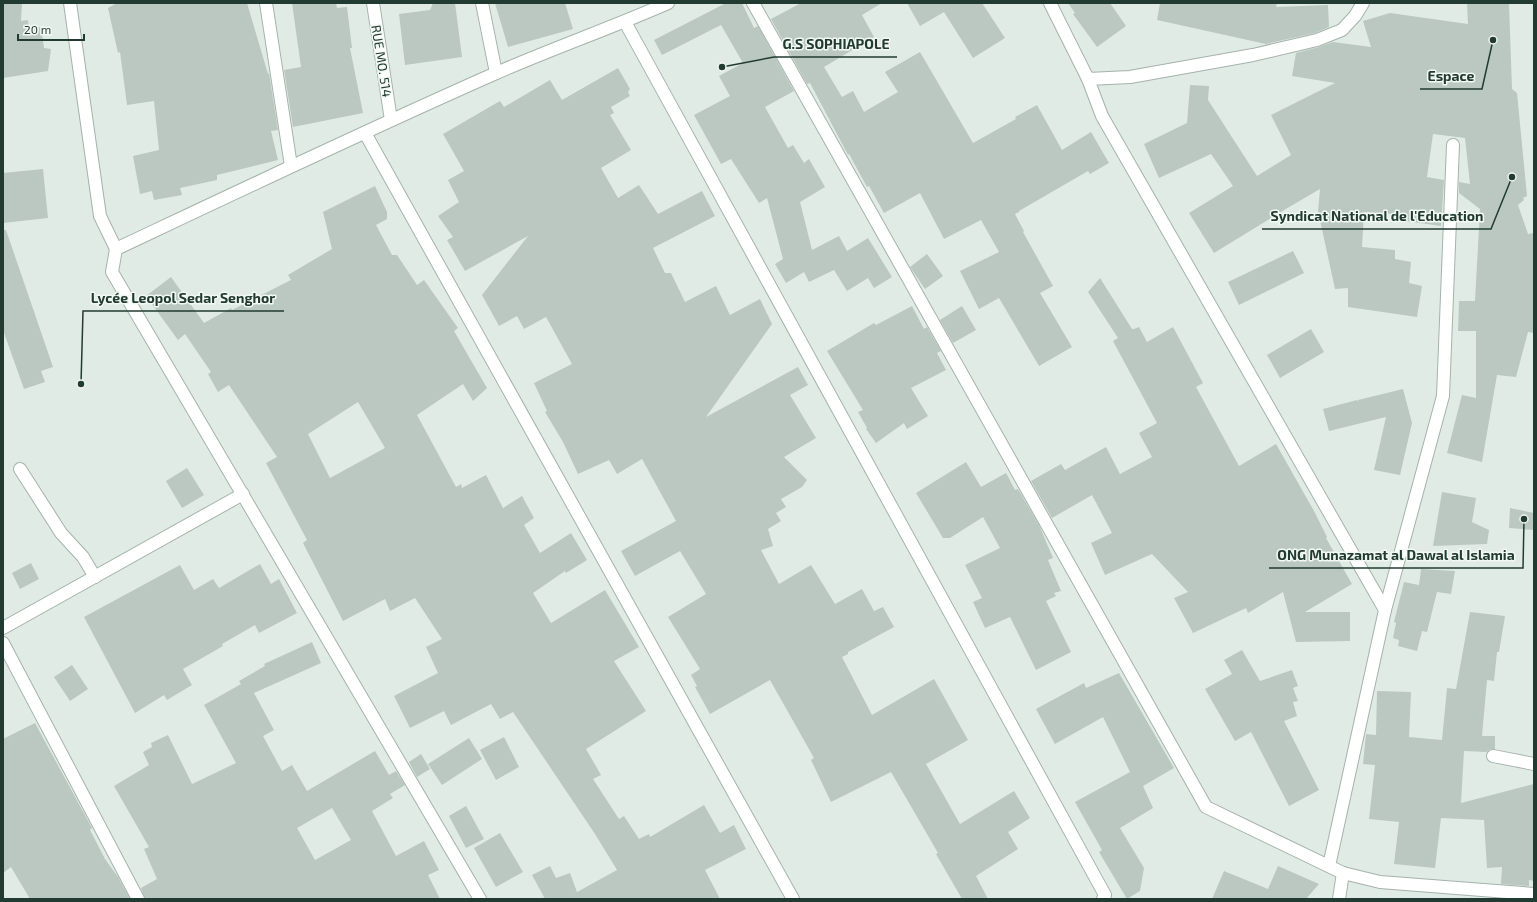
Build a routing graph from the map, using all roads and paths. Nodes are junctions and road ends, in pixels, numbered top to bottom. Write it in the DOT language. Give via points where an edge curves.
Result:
graph roads {
  1 [pos="70,3"];
  2 [pos="266,3"];
  3 [pos="373,3"];
  4 [pos="482,3"];
  5 [pos="668,3"];
  6 [pos="754,3"];
  7 [pos="1050,3"];
  8 [pos="1363,3"];
  9 [pos="625,22"];
  10 [pos="496,73"];
  11 [pos="1088,79"];
  12 [pos="391,120"];
  13 [pos="365,132"];
  14 [pos="1453,145"];
  15 [pos="291,166"];
  16 [pos="116,249"];
  17 [pos="20,469"];
  18 [pos="243,494"];
  19 [pos="95,577"];
  20 [pos="1385,610"];
  21 [pos="3,628"];
  22 [pos="3,643"];
  23 [pos="1493,756"];
  24 [pos="1534,764"];
  25 [pos="1329,866"];
  26 [pos="1343,873"];
  27 [pos="1534,894"];
  28 [pos="138,899"];
  29 [pos="480,899"];
  30 [pos="794,899"];
  31 [pos="1103,899"];
  32 [pos="1339,899"];
  1 -- 16 [label="street" via="100,216"];
  2 -- 15 [label="street"];
  3 -- 12 [label="street, RUE MO. 514"];
  4 -- 10 [label="street"];
  5 -- 9 [label="street"];
  6 -- 25 [label="street" via="1206,807"];
  7 -- 11 [label="street"];
  8 -- 11 [label="street" via="1342,30 1317,40 1253,55 1130,77"];
  9 -- 10 [label="street"];
  9 -- 31 [label="street" via="1105,895"];
  10 -- 12 [label="street"];
  11 -- 20 [label="street" via="1102,116"];
  12 -- 13 [label="street"];
  13 -- 15 [label="street"];
  13 -- 30 [label="street"];
  14 -- 20 [label="street" via="1443,396"];
  15 -- 16 [label="street"];
  16 -- 18 [label="street" via="112,272"];
  17 -- 19 [label="street" via="60,533 83,557"];
  18 -- 19 [label="street"];
  18 -- 29 [label="street"];
  19 -- 21 [label="street"];
  20 -- 25 [label="street"];
  22 -- 28 [label="street"];
  23 -- 24 [label="street"];
  25 -- 26 [label="street"];
  26 -- 27 [label="street" via="1380,882"];
  26 -- 32 [label="street"];
}
